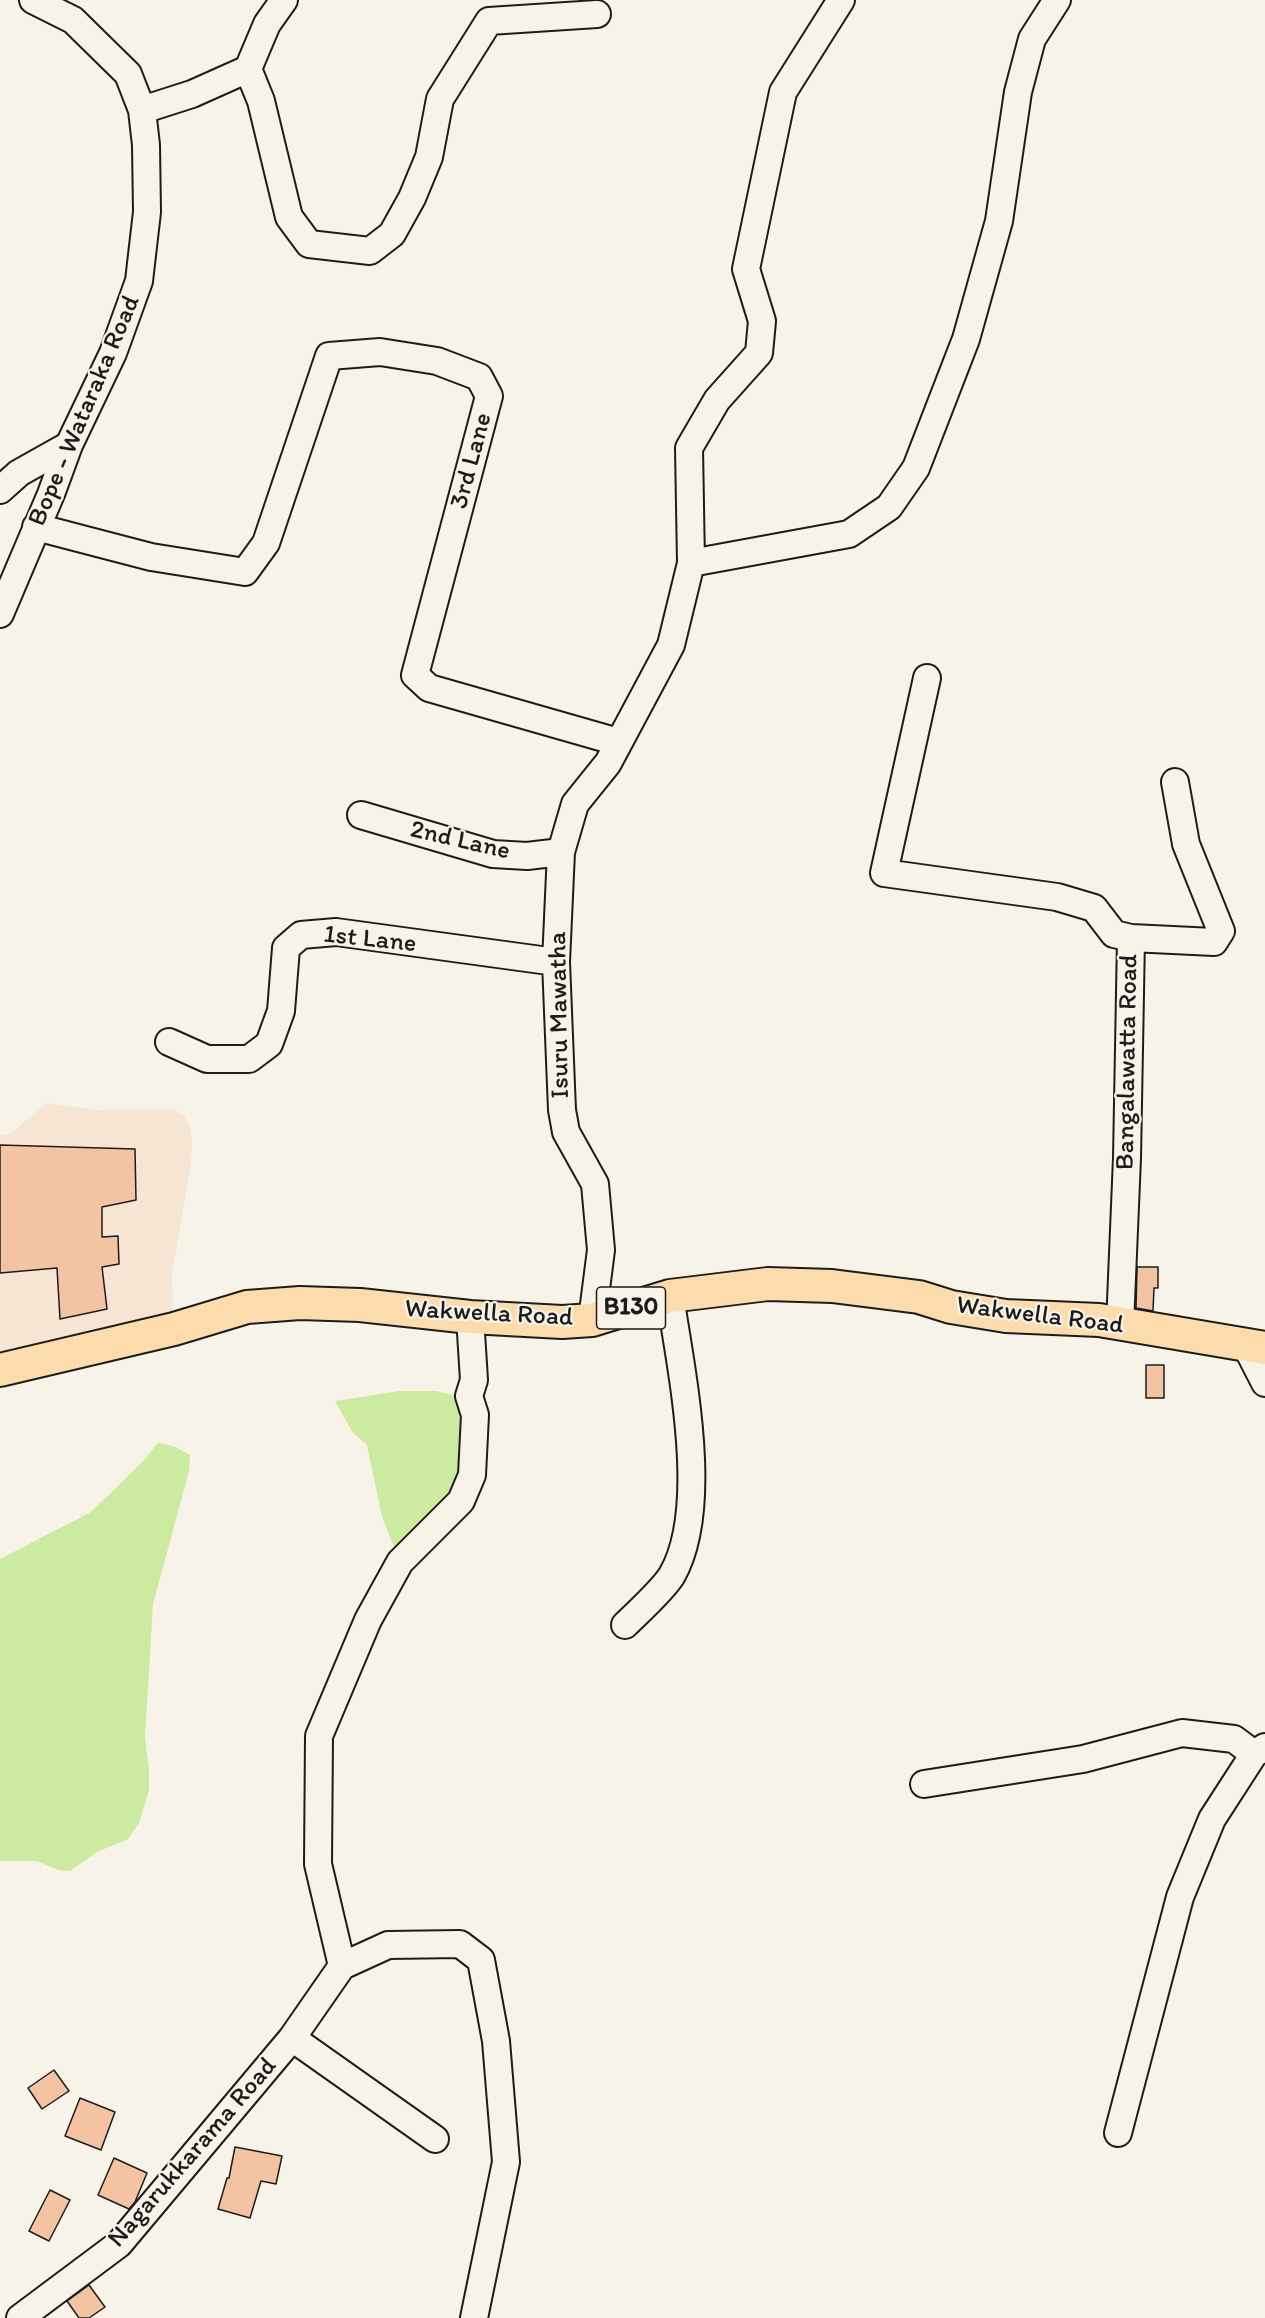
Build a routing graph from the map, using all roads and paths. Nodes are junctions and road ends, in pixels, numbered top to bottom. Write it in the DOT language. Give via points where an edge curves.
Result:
graph roads {
  1 [pos="33,0"];
  2 [pos="284,0"];
  3 [pos="841,0"];
  4 [pos="1056,0"];
  5 [pos="597,14"];
  6 [pos="248,69"];
  7 [pos="142,110"];
  8 [pos="69,445"];
  9 [pos="0,490"];
  10 [pos="36,527"];
  11 [pos="691,563"];
  12 [pos="0,614"];
  13 [pos="927,678"];
  14 [pos="618,742"];
  15 [pos="1175,782"];
  16 [pos="361,815"];
  17 [pos="561,852"];
  18 [pos="1131,939"];
  19 [pos="556,962"];
  20 [pos="169,1042"];
  21 [pos="670,1296"];
  22 [pos="470,1317"];
  23 [pos="592,1320"];
  24 [pos="1120,1325"];
  25 [pos="1255,1346"];
  26 [pos="0,1370"];
  27 [pos="1265,1383"];
  28 [pos="625,1625"];
  29 [pos="1259,1751"];
  30 [pos="924,1784"];
  31 [pos="342,1966"];
  32 [pos="292,2038"];
  33 [pos="1118,2133"];
  34 [pos="435,2139"];
  35 [pos="20,2318"];
  36 [pos="474,2318"];
  1 -- 7 [label="street, Bope - Wataraka Road" via="73,20 128,74"];
  2 -- 6 [label="street" via="267,24"];
  3 -- 11 [label="street, Isuru Mawatha" via="783,92 746,269 762,321 759,353 717,400 689,448"];
  4 -- 11 [label="street" via="1032,39 1018,92 999,221 966,339 916,468 889,507 849,534"];
  5 -- 6 [label="street" via="489,21 440,99 429,157 412,198 392,234 370,251 309,244 289,217 261,101"];
  6 -- 7 [label="street" via="192,94"];
  7 -- 8 [label="street, Bope - Wataraka Road" via="147,212 139,281 113,352"];
  8 -- 9 [label="street" via="19,473"];
  8 -- 10 [label="street, Bope - Wataraka Road"];
  10 -- 12 [label="street, Bope - Wataraka Road"];
  10 -- 14 [label="street, 3rd Lane" via="151,557 245,572 266,543 329,356 380,352 437,361 479,377 489,396 416,675 429,687"];
  11 -- 14 [label="street, Isuru Mawatha" via="671,645"];
  13 -- 18 [label="street, Bangalawatta Road" via="884,873 1057,897 1094,908 1114,934"];
  14 -- 17 [label="street, Isuru Mawatha" via="608,763 575,804"];
  15 -- 18 [label="street" via="1186,844 1221,931 1214,942"];
  16 -- 17 [label="street, 2nd Lane" via="493,854"];
  17 -- 19 [label="street, Isuru Mawatha"];
  18 -- 24 [label="street, Bangalawatta Road"];
  19 -- 20 [label="street, 1st Lane" via="336,932 302,934 286,948 281,1011 269,1044 249,1059 207,1059"];
  19 -- 23 [label="street, Isuru Mawatha" via="562,1110 566,1132 595,1184 601,1250"];
  21 -- 23 [label="main road, Wakwella Road / B130"];
  21 -- 24 [label="main road, Wakwella Road / B130" via="768,1284 832,1286 1006,1316 1099,1320"];
  21 -- 28 [label="street" via="690,1423 691,1496 686,1537 672,1575"];
  22 -- 23 [label="main road, Wakwella Road / B130"];
  22 -- 26 [label="main road, Wakwella Road / B130" via="300,1302 248,1307 174,1329"];
  22 -- 31 [label="street" via="474,1380 469,1396 475,1415 472,1476 461,1501 400,1562 368,1620 319,1736 318,1864"];
  24 -- 25 [label="main road, Wakwella Road / B130"];
  25 -- 27 [label="street"];
  29 -- 30 [label="street" via="1234,1739 1182,1733 1083,1759"];
  29 -- 33 [label="street" via="1212,1819 1180,1897"];
  31 -- 32 [label="street, Nagarukkarama Road"];
  31 -- 36 [label="street" via="388,1945 460,1944 481,1960 496,2041 506,2162"];
  32 -- 34 [label="street"];
  32 -- 35 [label="street, Nagarukkarama Road" via="119,2244"];
}
